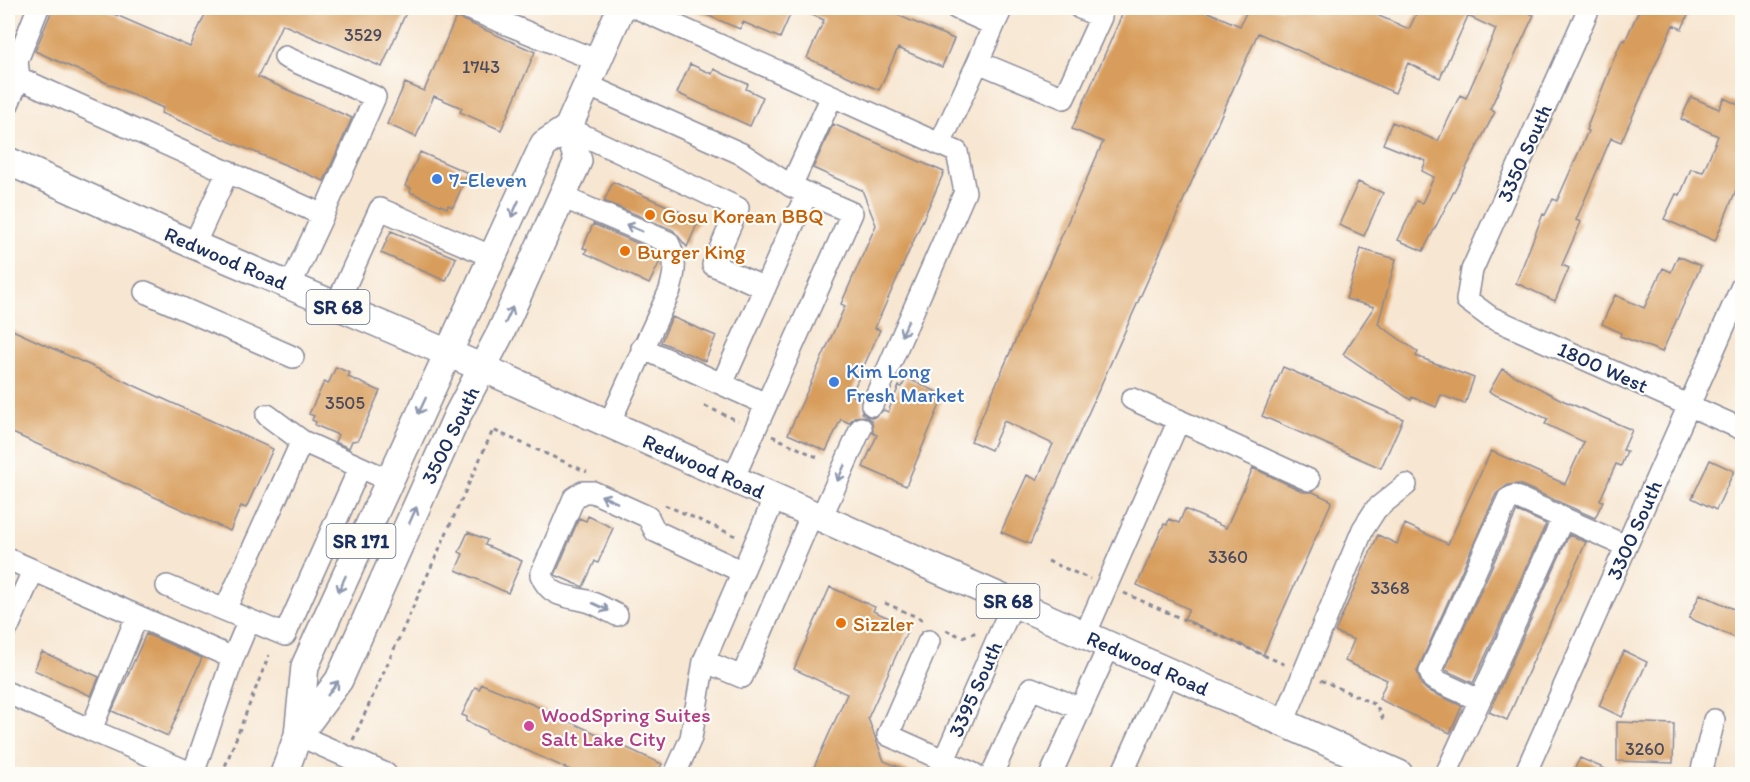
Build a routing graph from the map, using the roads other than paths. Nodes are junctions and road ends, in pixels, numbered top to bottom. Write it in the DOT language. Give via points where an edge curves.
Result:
graph roads {
  1 [pos="38,8"];
  2 [pos="467,8"];
  3 [pos="621,8"];
  4 [pos="637,8"];
  5 [pos="956,8"];
  6 [pos="1080,8"];
  7 [pos="1589,8"];
  8 [pos="489,11"];
  9 [pos="998,16"];
  10 [pos="285,57"];
  11 [pos="978,62"];
  12 [pos="14,69"];
  13 [pos="592,73"];
  14 [pos="832,96"];
  15 [pos="8,104"];
  16 [pos="568,128"];
  17 [pos="940,144"];
  18 [pos="8,161"];
  19 [pos="228,171"];
  20 [pos="799,189"];
  21 [pos="562,197"];
  22 [pos="323,215"];
  23 [pos="194,245"];
  24 [pos="494,257"];
  25 [pos="290,286"];
  26 [pos="1743,286"];
  27 [pos="765,288"];
  28 [pos="145,292"];
  29 [pos="1467,300"];
  30 [pos="336,306"];
  31 [pos="642,348"];
  32 [pos="448,354"];
  33 [pos="293,357"];
  34 [pos="483,368"];
  35 [pos="722,384"];
  36 [pos="1132,399"];
  37 [pos="766,404"];
  38 [pos="872,405"];
  39 [pos="1689,406"];
  40 [pos="267,415"];
  41 [pos="1179,420"];
  42 [pos="609,424"];
  43 [pos="861,428"];
  44 [pos="1743,429"];
  45 [pos="302,441"];
  46 [pos="360,467"];
  47 [pos="733,478"];
  48 [pos="389,480"];
  49 [pos="1310,480"];
  50 [pos="1406,485"];
  51 [pos="775,497"];
  52 [pos="816,516"];
  53 [pos="1563,518"];
  54 [pos="1626,546"];
  55 [pos="8,559"];
  56 [pos="33,571"];
  57 [pos="743,572"];
  58 [pos="167,586"];
  59 [pos="300,603"];
  60 [pos="1013,603"];
  61 [pos="225,610"];
  62 [pos="328,615"];
  63 [pos="617,615"];
  64 [pos="137,616"];
  65 [pos="249,620"];
  66 [pos="8,627"];
  67 [pos="1085,635"];
  68 [pos="929,641"];
  69 [pos="1109,646"];
  70 [pos="233,658"];
  71 [pos="704,661"];
  72 [pos="1168,672"];
  73 [pos="8,693"];
  74 [pos="1479,700"];
  75 [pos="1081,709"];
  76 [pos="1714,720"];
  77 [pos="1282,723"];
  78 [pos="91,730"];
  79 [pos="298,735"];
  80 [pos="941,767"];
  81 [pos="284,774"];
  82 [pos="386,774"];
  83 [pos="675,774"];
  84 [pos="974,774"];
  85 [pos="992,774"];
  86 [pos="1051,774"];
  87 [pos="1122,774"];
  88 [pos="1399,774"];
  89 [pos="1446,774"];
  90 [pos="1525,774"];
  91 [pos="1701,774"];
  1 -- 12 [label="street"];
  2 -- 8 [label="street"];
  3 -- 13 [label="main road"];
  4 -- 14 [label="street"];
  5 -- 9 [label="street"];
  6 -- 11 [label="street" via="1101,17 1064,98"];
  7 -- 29 [label="street, 3350 South" via="1472,270"];
  8 -- 13 [label="street"];
  9 -- 11 [label="street"];
  10 -- 22 [label="street" via="375,97"];
  11 -- 17 [label="street"];
  12 -- 15 [label="street"];
  12 -- 19 [label="street"];
  13 -- 16 [label="main road"];
  13 -- 20 [label="street"];
  14 -- 17 [label="street"];
  14 -- 20 [label="street"];
  16 -- 21 [label="main road, 3500 South / SR 171" via="578,161"];
  16 -- 24 [label="main road, 3500 South / SR 171, one-way" via="544,144"];
  16 -- 27 [label="street" via="738,208 713,265"];
  17 -- 38 [label="street, one-way" via="957,152 965,192"];
  18 -- 23 [label="main road, Redwood Road / SR 68"];
  19 -- 22 [label="street"];
  19 -- 23 [label="street"];
  20 -- 27 [label="street"];
  20 -- 37 [label="street" via="852,213"];
  31 -- 21 [label="street, one-way" via="670,290 676,268 668,242"];
  34 -- 21 [label="main road, 3500 South / SR 171, one-way"];
  22 -- 25 [label="street"];
  23 -- 25 [label="main road, Redwood Road / SR 68"];
  24 -- 30 [label="street" via="380,208"];
  24 -- 32 [label="main road, 3500 South / SR 171"];
  25 -- 30 [label="main road, Redwood Road / SR 68"];
  26 -- 39 [label="street, 3300 South"];
  27 -- 35 [label="street"];
  28 -- 33 [label="street"];
  29 -- 39 [label="street, 1800 West" via="1490,317"];
  30 -- 32 [label="main road, Redwood Road / SR 68"];
  31 -- 35 [label="street"];
  31 -- 42 [label="street"];
  32 -- 34 [label="main road, Redwood Road / SR 68"];
  32 -- 48 [label="main road, 3500 South / SR 171, one-way"];
  34 -- 42 [label="main road, Redwood Road / SR 68"];
  79 -- 34 [label="main road, 3500 South / SR 171, one-way" via="339,680 458,414"];
  35 -- 37 [label="street"];
  36 -- 41 [label="street"];
  37 -- 47 [label="street"];
  39 -- 44 [label="street, 1800 West"];
  39 -- 54 [label="street, 3300 South"];
  40 -- 45 [label="street"];
  41 -- 49 [label="street"];
  41 -- 67 [label="street"];
  42 -- 47 [label="main road, Redwood Road / SR 68"];
  43 -- 52 [label="street, one-way"];
  45 -- 46 [label="street"];
  45 -- 61 [label="street"];
  46 -- 48 [label="street"];
  46 -- 59 [label="street"];
  47 -- 51 [label="main road, Redwood Road / SR 68"];
  48 -- 62 [label="main road, 3500 South / SR 171, one-way"];
  50 -- 77 [label="street" via="1376,510 1363,529"];
  51 -- 52 [label="main road, Redwood Road / SR 68"];
  51 -- 57 [label="street"];
  52 -- 60 [label="main road, Redwood Road / SR 68"];
  52 -- 71 [label="street" via="742,677"];
  53 -- 54 [label="street"];
  53 -- 74 [label="street"];
  53 -- 74 [label="street" via="1514,496 1509,499 1430,672 1433,679"];
  54 -- 90 [label="street, 3300 South"];
  55 -- 56 [label="street"];
  56 -- 64 [label="street"];
  56 -- 66 [label="street"];
  57 -- 63 [label="street, one-way" via="655,531 648,517 593,492 583,492 574,498 541,575 553,593 590,602"];
  57 -- 71 [label="street"];
  58 -- 61 [label="street"];
  59 -- 62 [label="street"];
  59 -- 65 [label="street" via="285,635"];
  60 -- 67 [label="main road, Redwood Road / SR 68"];
  60 -- 80 [label="street, 3395 South"];
  61 -- 65 [label="street"];
  62 -- 79 [label="main road, 3500 South / SR 171" via="305,666"];
  64 -- 70 [label="street"];
  64 -- 78 [label="street"];
  65 -- 70 [label="street"];
  67 -- 69 [label="main road, Redwood Road / SR 68"];
  68 -- 80 [label="street" via="888,735"];
  69 -- 72 [label="main road, Redwood Road / SR 68"];
  69 -- 75 [label="street"];
  70 -- 78 [label="street" via="193,774"];
  71 -- 83 [label="street" via="691,738"];
  72 -- 77 [label="main road, Redwood Road / SR 68"];
  72 -- 87 [label="street"];
  73 -- 78 [label="street"];
  74 -- 89 [label="street"];
  75 -- 85 [label="street" via="1031,688"];
  75 -- 86 [label="street"];
  76 -- 91 [label="street"];
  77 -- 88 [label="main road, Redwood Road / SR 68"];
  79 -- 81 [label="main road, 3500 South / SR 171"];
  79 -- 82 [label="street"];
  80 -- 84 [label="street"];
}
